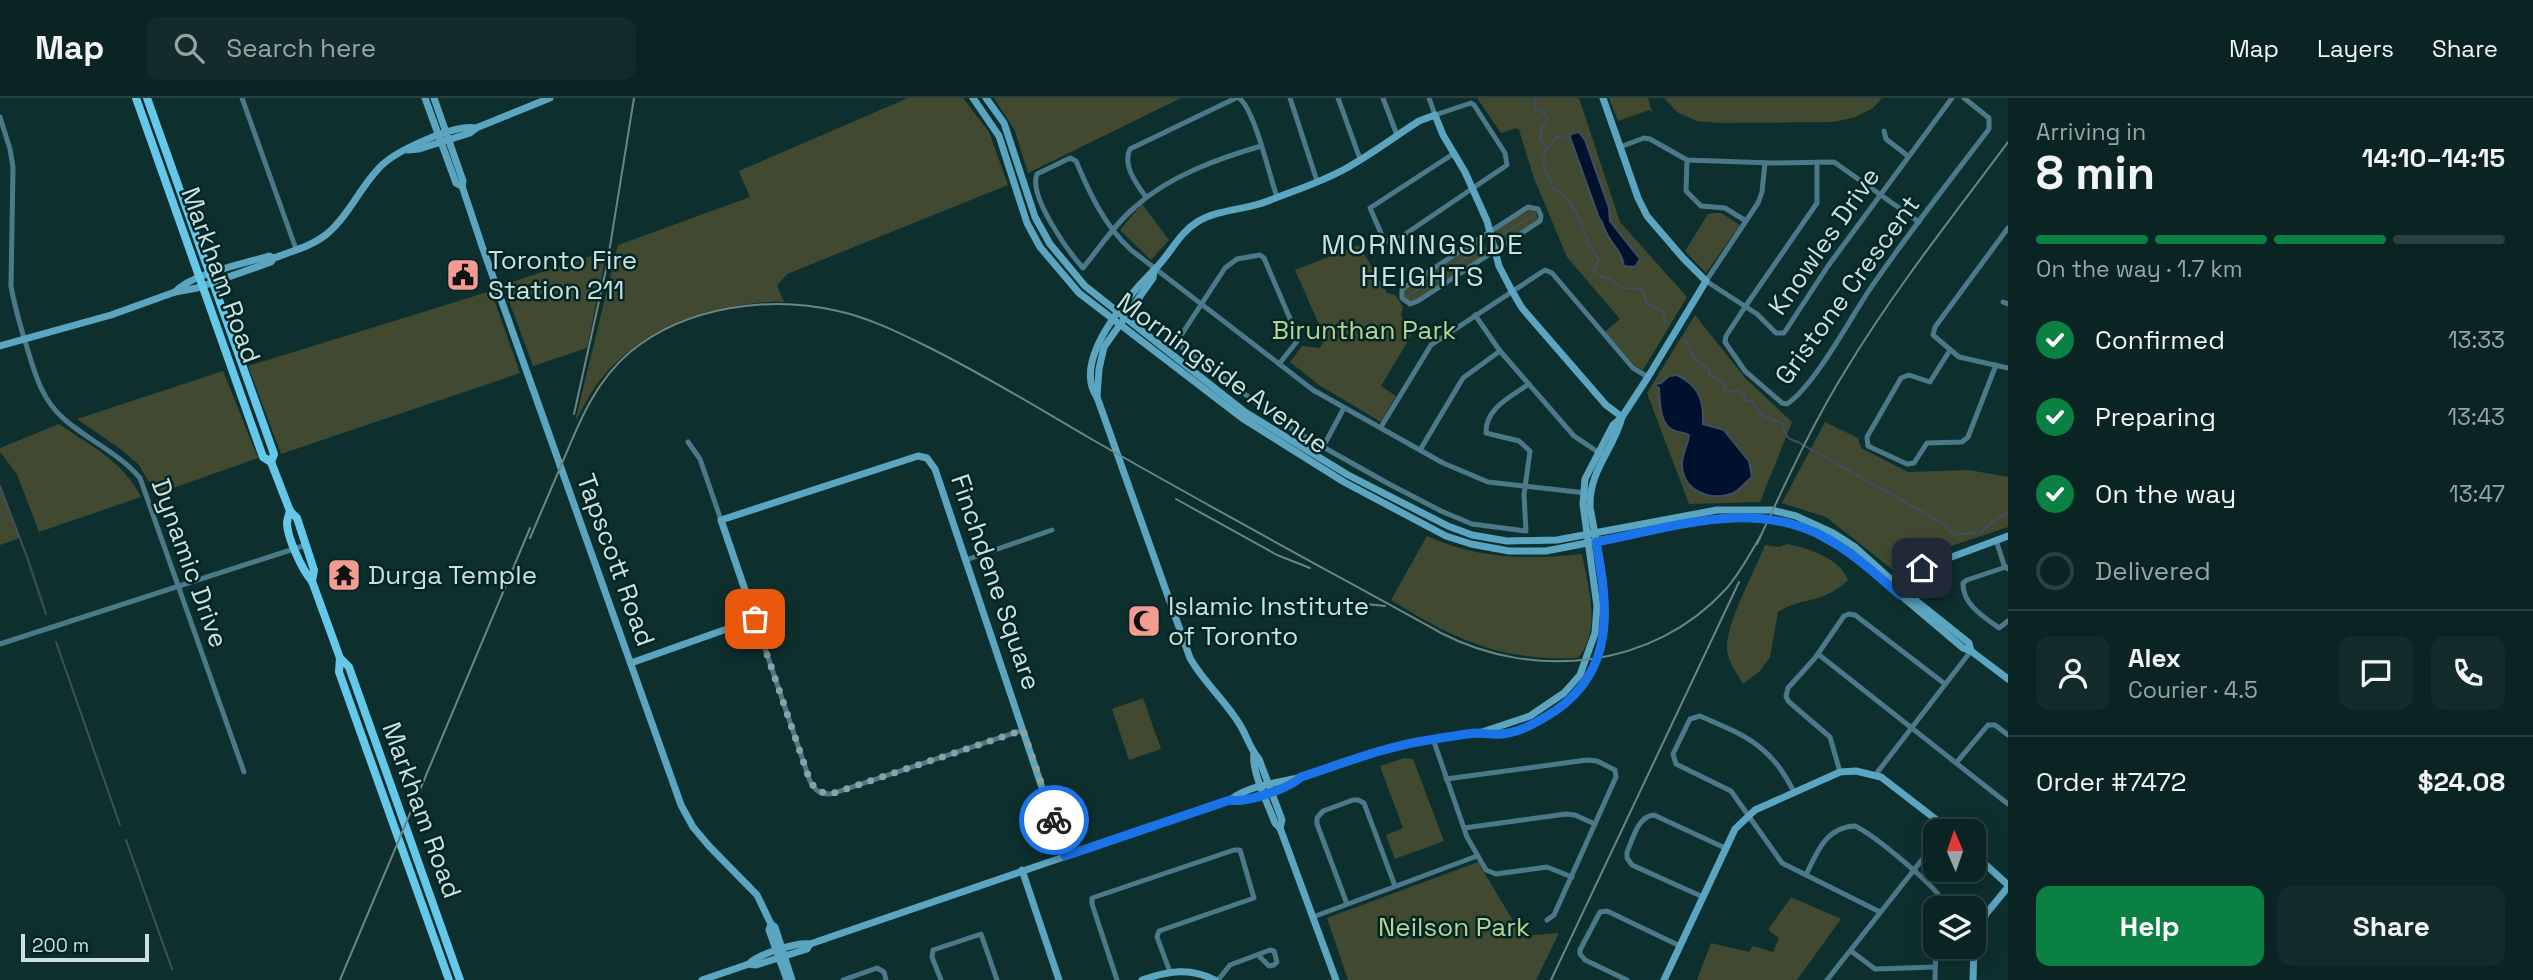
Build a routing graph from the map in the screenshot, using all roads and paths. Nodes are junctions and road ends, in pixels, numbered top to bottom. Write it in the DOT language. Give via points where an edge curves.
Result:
graph roads {
  1 [pos="136,98"];
  2 [pos="147,98"];
  3 [pos="242,98"];
  4 [pos="425,98"];
  5 [pos="433,98"];
  6 [pos="550,98"];
  7 [pos="974,98"];
  8 [pos="986,98"];
  9 [pos="1237,98"];
  10 [pos="1290,98"];
  11 [pos="1338,98"];
  12 [pos="1383,98"];
  13 [pos="1429,98"];
  14 [pos="1603,98"];
  15 [pos="1952,98"];
  16 [pos="1964,98"];
  17 [pos="1435,115"];
  18 [pos="0,117"];
  19 [pos="1884,131"];
  20 [pos="1397,135"];
  21 [pos="443,137"];
  22 [pos="1261,146"];
  23 [pos="1620,146"];
  24 [pos="1453,153"];
  25 [pos="1908,156"];
  26 [pos="1360,159"];
  27 [pos="1687,160"];
  28 [pos="1817,162"];
  29 [pos="1765,163"];
  30 [pos="1317,181"];
  31 [pos="1473,190"];
  32 [pos="1880,195"];
  33 [pos="1146,197"];
  34 [pos="1277,197"];
  35 [pos="1746,221"];
  36 [pos="1919,222"];
  37 [pos="2008,228"];
  38 [pos="1113,231"];
  39 [pos="1489,232"];
  40 [pos="296,250"];
  41 [pos="1495,251"];
  42 [pos="1154,270"];
  43 [pos="211,279"];
  44 [pos="1706,281"];
  45 [pos="200,282"];
  46 [pos="1512,291"];
  47 [pos="1201,305"];
  48 [pos="1745,307"];
  49 [pos="1475,315"];
  50 [pos="1118,319"];
  51 [pos="24,338"];
  52 [pos="0,346"];
  53 [pos="1950,350"];
  54 [pos="1500,351"];
  55 [pos="1279,364"];
  56 [pos="1996,365"];
  57 [pos="2008,368"];
  58 [pos="1187,371"];
  59 [pos="1648,377"];
  60 [pos="1529,384"];
  61 [pos="1344,408"];
  62 [pos="1622,417"];
  63 [pos="1381,428"];
  64 [pos="688,442"];
  65 [pos="1323,447"];
  66 [pos="1420,450"];
  67 [pos="1601,455"];
  68 [pos="271,462"];
  69 [pos="1525,487"];
  70 [pos="1586,493"];
  71 [pos="290,511"];
  72 [pos="721,520"];
  73 [pos="1052,530"];
  74 [pos="1591,533"];
  75 [pos="1472,535"];
  76 [pos="2008,536"];
  77 [pos="1996,540"];
  78 [pos="1592,543"];
  79 [pos="1471,544"];
  80 [pos="306,545"];
  81 [pos="295,548"];
  82 [pos="966,560"];
  83 [pos="2007,568"];
  84 [pos="312,581"];
  85 [pos="179,585"];
  86 [pos="1902,593"];
  87 [pos="755,619"];
  88 [pos="2008,621"];
  89 [pos="0,644"];
  90 [pos="1971,650"];
  91 [pos="1818,654"];
  92 [pos="340,658"];
  93 [pos="631,663"];
  94 [pos="2008,679"];
  95 [pos="1945,684"];
  96 [pos="1912,727"];
  97 [pos="1023,730"];
  98 [pos="2008,735"];
  99 [pos="1433,739"];
  100 [pos="1956,763"];
  101 [pos="244,772"];
  102 [pos="1840,772"];
  103 [pos="1875,774"];
  104 [pos="1446,779"];
  105 [pos="1267,789"];
  106 [pos="1794,792"];
  107 [pos="2008,804"];
  108 [pos="1749,814"];
  109 [pos="1934,819"];
  110 [pos="1595,824"];
  111 [pos="1464,828"];
  112 [pos="1725,848"];
  113 [pos="1065,856"];
  114 [pos="1477,856"];
  115 [pos="1923,858"];
  116 [pos="1986,865"];
  117 [pos="1022,870"];
  118 [pos="1913,870"];
  119 [pos="1806,875"];
  120 [pos="1572,877"];
  121 [pos="1395,886"];
  122 [pos="2008,886"];
  123 [pos="1940,896"];
  124 [pos="1703,897"];
  125 [pos="1347,904"];
  126 [pos="1880,912"];
  127 [pos="1986,915"];
  128 [pos="1313,917"];
  129 [pos="1547,920"];
  130 [pos="1680,946"];
  131 [pos="1851,951"];
  132 [pos="780,954"];
  133 [pos="1259,956"];
  134 [pos="1935,959"];
  135 [pos="1974,959"];
  136 [pos="1935,967"];
  137 [pos="1170,972"];
  138 [pos="449,980"];
  139 [pos="460,980"];
  140 [pos="702,980"];
  141 [pos="787,980"];
  142 [pos="792,980"];
  143 [pos="844,980"];
  144 [pos="886,980"];
  145 [pos="941,980"];
  146 [pos="997,980"];
  147 [pos="1059,980"];
  148 [pos="1116,980"];
  149 [pos="1142,980"];
  150 [pos="1217,980"];
  151 [pos="1336,980"];
  152 [pos="1627,980"];
  153 [pos="1664,980"];
  154 [pos="1827,980"];
  155 [pos="1935,980"];
  156 [pos="1973,980"];
  1 -- 45 [label="main road, Markham Road"];
  2 -- 43 [label="main road, Markham Road"];
  3 -- 40 [label="street"];
  4 -- 21 [label="street, Tapscott Road"];
  5 -- 21 [label="street, Tapscott Road"];
  6 -- 21 [label="street" via="470,132"];
  7 -- 50 [label="street, Morningside Avenue" via="999,136 1027,223 1040,247 1079,293"];
  8 -- 50 [label="street, Morningside Avenue" via="1004,124 1035,217 1050,244"];
  9 -- 22 [label="street" via="1244,102"];
  9 -- 33 [label="street" via="1130,149 1126,160"];
  10 -- 30 [label="street"];
  11 -- 26 [label="street"];
  12 -- 20 [label="street"];
  13 -- 17 [label="street"];
  14 -- 23 [label="street"];
  15 -- 25 [label="street, Knowles Drive"];
  16 -- 36 [label="street, Gristone Crescent" via="1985,113 1990,124"];
  17 -- 20 [label="street"];
  17 -- 24 [label="street"];
  17 -- 31 [label="street" via="1471,103 1505,153 1506,168"];
  18 -- 51 [label="street, Dynamic Drive" via="13,167 11,286"];
  19 -- 25 [label="street" via="1886,139"];
  20 -- 26 [label="street"];
  21 -- 40 [label="street" via="381,165 340,221"];
  21 -- 93 [label="street, Tapscott Road" via="463,181 461,187"];
  22 -- 33 [label="street" via="1185,174"];
  22 -- 34 [label="street"];
  23 -- 27 [label="street" via="1650,139"];
  23 -- 44 [label="street" via="1647,216"];
  24 -- 31 [label="street"];
  24 -- 31 [label="street" via="1370,208 1384,240 1401,237"];
  25 -- 32 [label="street, Knowles Drive"];
  26 -- 30 [label="street"];
  27 -- 29 [label="street"];
  27 -- 35 [label="street" via="1686,191 1701,206 1725,208"];
  28 -- 29 [label="street"];
  28 -- 32 [label="street" via="1834,162"];
  28 -- 48 [label="street" via="1816,203"];
  29 -- 35 [label="street" via="1762,192"];
  30 -- 34 [label="street"];
  31 -- 39 [label="street"];
  32 -- 36 [label="street"];
  32 -- 48 [label="street, Knowles Drive" via="1784,333 1776,333"];
  33 -- 38 [label="street"];
  34 -- 42 [label="street" via="1200,220"];
  35 -- 44 [label="street"];
  36 -- 48 [label="street, Gristone Crescent" via="1820,366 1787,404 1754,380 1725,342"];
  37 -- 53 [label="street" via="1933,331"];
  38 -- 38 [label="street" via="1092,199 1076,161 1070,158 1037,174 1035,183 1047,217 1083,268"];
  38 -- 42 [label="street"];
  39 -- 41 [label="street"];
  39 -- 41 [label="street" via="1528,207 1538,209 1541,216"];
  39 -- 41 [label="street" via="1405,287 1402,298 1414,303"];
  40 -- 43 [label="street"];
  41 -- 46 [label="street"];
  42 -- 47 [label="street"];
  42 -- 50 [label="street" via="1153,278"];
  43 -- 45 [label="street"];
  43 -- 68 [label="main road, Markham Road" via="274,454"];
  44 -- 48 [label="street, Knowles Drive"];
  44 -- 59 [label="street"];
  45 -- 51 [label="street" via="184,292"];
  45 -- 68 [label="main road, Markham Road" via="263,457"];
  46 -- 49 [label="street"];
  46 -- 59 [label="street" via="1545,270 1552,273 1633,368"];
  46 -- 62 [label="street" via="1606,405"];
  47 -- 55 [label="street"];
  47 -- 55 [label="street" via="1225,268 1237,260 1264,258 1298,340"];
  47 -- 65 [label="street" via="1176,343"];
  49 -- 54 [label="street"];
  49 -- 63 [label="street" via="1431,345"];
  50 -- 58 [label="street, Morningside Avenue"];
  50 -- 105 [label="street" via="1104,347 1097,397 1190,658 1239,723 1259,759"];
  51 -- 52 [label="street"];
  51 -- 85 [label="street, Dynamic Drive" via="37,382 50,405 141,478"];
  53 -- 56 [label="street"];
  53 -- 56 [label="street" via="1930,382 1909,375 1899,380 1867,437 1868,446 1907,464 1914,463 1927,443 1962,442"];
  54 -- 60 [label="street"];
  54 -- 66 [label="street" via="1463,378"];
  55 -- 61 [label="street"];
  56 -- 57 [label="street"];
  58 -- 75 [label="street, Morningside Avenue" via="1321,460 1389,498"];
  58 -- 79 [label="street, Morningside Avenue" via="1242,418 1319,468 1446,536"];
  59 -- 62 [label="street"];
  60 -- 67 [label="street" via="1574,436"];
  60 -- 69 [label="street" via="1495,408 1485,428 1486,433 1527,446 1531,456"];
  61 -- 63 [label="street"];
  61 -- 65 [label="street"];
  62 -- 67 [label="street" via="1613,425"];
  63 -- 66 [label="street"];
  64 -- 72 [label="street" via="698,453"];
  65 -- 69 [label="street" via="1472,524 1526,531"];
  66 -- 69 [label="street" via="1469,476"];
  67 -- 70 [label="street" via="1585,479"];
  68 -- 71 [label="main road, Markham Road"];
  69 -- 70 [label="street"];
  70 -- 74 [label="street"];
  71 -- 80 [label="main road, Markham Road"];
  71 -- 81 [label="main road, Markham Road" via="287,523"];
  72 -- 82 [label="street, Finchdene Square" via="918,456 934,464"];
  72 -- 87 [label="street, Finchdene Square"];
  73 -- 82 [label="street"];
  74 -- 75 [label="street, Morningside Avenue" via="1521,541"];
  74 -- 78 [label="street"];
  74 -- 86 [label="street, Morningside Avenue" via="1703,512 1771,510 1833,533 1855,547"];
  75 -- 79 [label="street"];
  76 -- 77 [label="street"];
  77 -- 83 [label="street"];
  77 -- 86 [label="street" via="1922,568"];
  78 -- 79 [label="street, Morningside Avenue" via="1527,553"];
  78 -- 86 [label="street, Morningside Avenue" via="1705,520 1751,517 1777,521 1827,538"];
  78 -- 99 [label="street" via="1605,627 1597,664 1585,683 1566,703 1533,724 1500,735"];
  80 -- 81 [label="street"];
  80 -- 84 [label="main road, Markham Road" via="314,570"];
  81 -- 84 [label="main road, Markham Road"];
  81 -- 85 [label="street"];
  82 -- 97 [label="street, Finchdene Square"];
  83 -- 88 [label="street" via="1967,580 1963,589 1968,602 1999,628"];
  84 -- 92 [label="main road, Markham Road"];
  85 -- 89 [label="street"];
  85 -- 101 [label="street, Dynamic Drive"];
  86 -- 90 [label="street, Morningside Avenue" via="1969,643"];
  87 -- 93 [label="street"];
  87 -- 97 [label="street, Finchdene Square" via="810,781 820,793 831,794"];
  90 -- 94 [label="street, Morningside Avenue"];
  90 -- 95 [label="street"];
  91 -- 95 [label="street" via="1844,617 1853,614"];
  91 -- 96 [label="street"];
  91 -- 102 [label="street" via="1786,696 1830,737"];
  92 -- 138 [label="main road, Markham Road" via="339,672"];
  92 -- 139 [label="main road, Markham Road" via="349,667"];
  93 -- 132 [label="street, Tapscott Road" via="681,805 709,846 757,895"];
  95 -- 96 [label="street"];
  96 -- 100 [label="street"];
  96 -- 103 [label="street"];
  97 -- 113 [label="street, Finchdene Square"];
  98 -- 100 [label="street" via="1988,725"];
  99 -- 104 [label="street"];
  99 -- 105 [label="street" via="1379,751"];
  100 -- 107 [label="street"];
  102 -- 103 [label="street"];
  102 -- 106 [label="street"];
  103 -- 109 [label="street"];
  104 -- 110 [label="street" via="1597,761 1615,770 1616,777"];
  104 -- 111 [label="street"];
  105 -- 113 [label="street" via="1238,794"];
  105 -- 128 [label="street" via="1275,822"];
  106 -- 108 [label="street"];
  106 -- 108 [label="street" via="1764,748 1703,717 1693,717 1673,754 1674,762 1731,791"];
  108 -- 112 [label="street"];
  108 -- 119 [label="street" via="1778,860"];
  110 -- 111 [label="street" via="1569,814"];
  110 -- 120 [label="street"];
  111 -- 114 [label="street"];
  112 -- 124 [label="street"];
  112 -- 124 [label="street" via="1649,815 1643,818 1627,852 1632,865"];
  113 -- 117 [label="street"];
  114 -- 120 [label="street" via="1490,873 1548,867"];
  114 -- 121 [label="street"];
  115 -- 118 [label="street"];
  116 -- 122 [label="street"];
  117 -- 132 [label="street"];
  117 -- 147 [label="street"];
  118 -- 119 [label="street" via="1854,826 1823,841"];
  118 -- 123 [label="street"];
  118 -- 126 [label="street"];
  119 -- 126 [label="street"];
  120 -- 129 [label="street" via="1555,915"];
  121 -- 125 [label="street"];
  121 -- 125 [label="street" via="1364,803 1353,800 1323,811 1317,824"];
  122 -- 127 [label="street"];
  124 -- 130 [label="street"];
  125 -- 128 [label="street"];
  126 -- 131 [label="street"];
  128 -- 151 [label="street"];
  130 -- 152 [label="street" via="1607,911 1600,912 1580,954"];
  130 -- 153 [label="street"];
  131 -- 136 [label="street" via="1875,969"];
  131 -- 154 [label="street"];
  132 -- 140 [label="street"];
  132 -- 141 [label="street, Tapscott Road"];
  132 -- 142 [label="street, Tapscott Road"];
  133 -- 150 [label="street" via="1230,965"];
  134 -- 136 [label="street"];
  135 -- 156 [label="street"];
  136 -- 155 [label="street"];
  137 -- 148 [label="street" via="1157,937 1159,930 1254,898 1240,850 1092,898"];
  137 -- 149 [label="street"];
  137 -- 150 [label="street" via="1194,972"];
  143 -- 144 [label="street" via="877,968"];
  145 -- 146 [label="street" via="932,951 981,934"];
}
